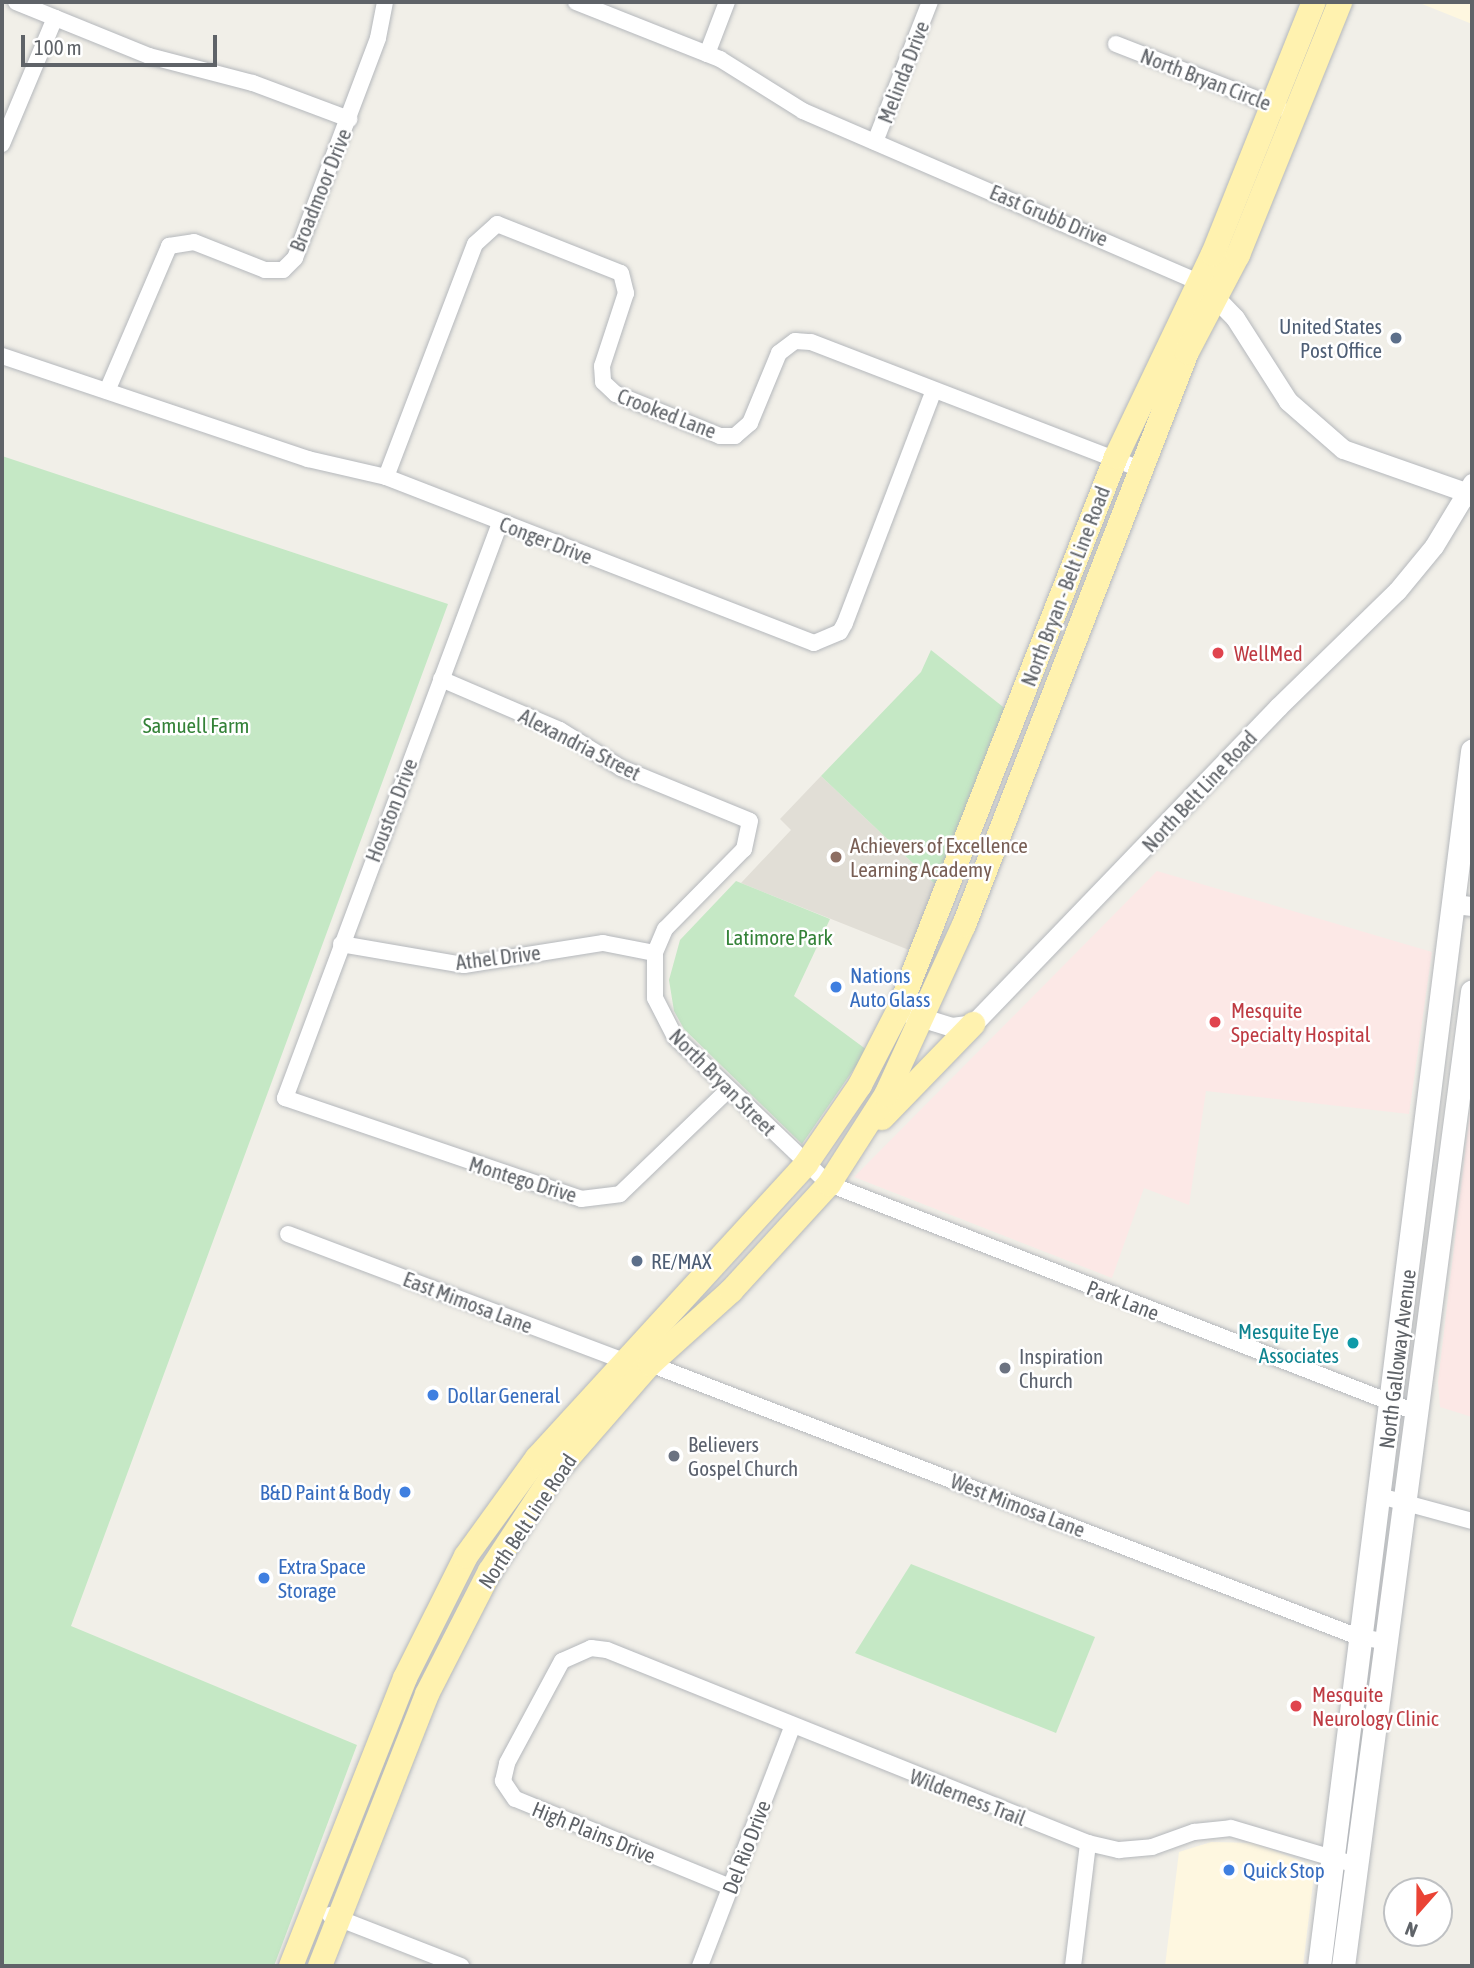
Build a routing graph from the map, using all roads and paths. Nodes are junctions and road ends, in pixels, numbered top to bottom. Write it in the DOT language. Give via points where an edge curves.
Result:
graph roads {
  1 [pos="16,2"];
  2 [pos="385,2"];
  3 [pos="576,2"];
  4 [pos="727,2"];
  5 [pos="930,2"];
  6 [pos="1314,2"];
  7 [pos="1340,2"];
  8 [pos="55,18"];
  9 [pos="1116,44"];
  10 [pos="707,54"];
  11 [pos="1285,111"];
  12 [pos="349,119"];
  13 [pos="875,142"];
  14 [pos="2,144"];
  15 [pos="1208,289"];
  16 [pos="2,356"];
  17 [pos="934,390"];
  18 [pos="107,391"];
  19 [pos="1116,457"];
  20 [pos="1143,470"];
  21 [pos="386,477"];
  22 [pos="1471,490"];
  23 [pos="500,523"];
  24 [pos="441,678"];
  25 [pos="1472,751"];
  26 [pos="752,830"];
  27 [pos="1464,905"];
  28 [pos="341,944"];
  29 [pos="655,953"];
  30 [pos="1446,978"];
  31 [pos="1472,991"];
  32 [pos="899,1009"];
  33 [pos="1469,1018"];
  34 [pos="924,1020"];
  35 [pos="973,1024"];
  36 [pos="729,1089"];
  37 [pos="285,1098"];
  38 [pos="850,1152"];
  39 [pos="806,1164"];
  40 [pos="829,1184"];
  41 [pos="288,1234"];
  42 [pos="1401,1327"];
  43 [pos="1428,1332"];
  44 [pos="622,1360"];
  45 [pos="650,1364"];
  46 [pos="1391,1402"];
  47 [pos="1418,1413"];
  48 [pos="1380,1496"];
  49 [pos="1406,1502"];
  50 [pos="1472,1521"];
  51 [pos="1356,1636"];
  52 [pos="1387,1642"];
  53 [pos="590,1647"];
  54 [pos="792,1727"];
  55 [pos="1088,1843"];
  56 [pos="1329,1855"];
  57 [pos="1356,1865"];
  58 [pos="730,1887"];
  59 [pos="312,1910"];
  60 [pos="338,1918"];
  61 [pos="291,1966"];
  62 [pos="320,1966"];
  63 [pos="461,1966"];
  64 [pos="700,1966"];
  65 [pos="1073,1966"];
  66 [pos="1319,1966"];
  67 [pos="1343,1966"];
  1 -- 8 [label="street"];
  2 -- 12 [label="street, Broadmoor Drive"];
  3 -- 10 [label="street, East Grubb Drive"];
  4 -- 10 [label="street"];
  5 -- 13 [label="street, Melinda Drive"];
  6 -- 11 [label="main road, North Bryan - Belt Line Road"];
  7 -- 11 [label="main road, North Bryan - Belt Line Road"];
  8 -- 12 [label="street" via="149,56 253,83"];
  8 -- 14 [label="street"];
  9 -- 11 [label="street, North Bryan Circle"];
  10 -- 13 [label="street, East Grubb Drive" via="782,101"];
  11 -- 15 [label="main road, North Bryan - Belt Line Road"];
  12 -- 18 [label="street, Broadmoor Drive" via="295,258 274,271 194,242 169,246"];
  13 -- 15 [label="street, East Grubb Drive" via="1173,267"];
  15 -- 19 [label="main road, North Bryan - Belt Line Road"];
  15 -- 20 [label="main road, North Bryan - Belt Line Road"];
  15 -- 22 [label="street, East Grubb Drive" via="1288,401 1343,449"];
  16 -- 18 [label="street, Conger Drive"];
  17 -- 19 [label="street, Crooked Lane"];
  17 -- 21 [label="street, Crooked Lane" via="811,342 795,341 779,353 750,423 735,436 720,436 615,394 603,382 602,366 626,293 621,273 497,224 475,244"];
  17 -- 23 [label="street, Conger Drive" via="845,622 830,638 814,643"];
  18 -- 21 [label="street, Conger Drive" via="308,459"];
  19 -- 20 [label="street, Crooked Lane"];
  19 -- 32 [label="main road, North Bryan - Belt Line Road"];
  20 -- 34 [label="main road, North Bryan - Belt Line Road"];
  21 -- 23 [label="street, Conger Drive"];
  22 -- 35 [label="street, North Belt Line Road" via="1397,591 1278,707"];
  23 -- 24 [label="street, Houston Drive"];
  24 -- 26 [label="street, Alexandria Street" via="560,730 621,768 745,817"];
  24 -- 28 [label="street, Houston Drive"];
  25 -- 27 [label="main road, North Galloway Avenue"];
  26 -- 29 [label="street, North Bryan Street" via="744,849 665,929"];
  27 -- 30 [label="main road, North Galloway Avenue"];
  28 -- 29 [label="street, Athel Drive" via="464,965 603,943"];
  28 -- 37 [label="street, Houston Drive"];
  29 -- 36 [label="street, North Bryan Street" via="653,985 666,1026"];
  30 -- 33 [label="main road" via="1462,992"];
  30 -- 42 [label="main road, North Galloway Avenue"];
  31 -- 33 [label="main road, North Galloway Avenue"];
  32 -- 34 [label="street"];
  32 -- 39 [label="main road, North Bryan - Belt Line Road" via="837,1126"];
  33 -- 43 [label="main road, North Galloway Avenue"];
  34 -- 35 [label="street"];
  34 -- 38 [label="main road, North Bryan - Belt Line Road"];
  35 -- 38 [label="main road"];
  36 -- 37 [label="street, Montego Drive" via="620,1194 581,1199"];
  36 -- 39 [label="street, North Bryan Street"];
  38 -- 40 [label="main road, North Belt Line Road"];
  39 -- 40 [label="street, North Bryan Street"];
  39 -- 44 [label="main road, North Belt Line Road"];
  40 -- 45 [label="main road, North Belt Line Road" via="732,1291"];
  40 -- 46 [label="street, Park Lane"];
  41 -- 44 [label="street, East Mimosa Lane"];
  42 -- 43 [label="main road"];
  42 -- 46 [label="main road, North Galloway Avenue"];
  43 -- 47 [label="main road, North Galloway Avenue"];
  44 -- 45 [label="street, East Mimosa Lane"];
  44 -- 59 [label="main road, North Belt Line Road" via="537,1458 467,1556 405,1678"];
  45 -- 51 [label="street, West Mimosa Lane"];
  45 -- 60 [label="main road, North Belt Line Road" via="553,1475 490,1571 427,1694"];
  46 -- 47 [label="street, Park Lane"];
  46 -- 48 [label="main road, North Galloway Avenue"];
  47 -- 49 [label="main road, North Galloway Avenue"];
  48 -- 49 [label="street"];
  48 -- 51 [label="main road, North Galloway Avenue"];
  49 -- 50 [label="street"];
  49 -- 52 [label="main road, North Galloway Avenue"];
  51 -- 52 [label="street, West Mimosa Lane"];
  51 -- 56 [label="main road, North Galloway Avenue"];
  52 -- 57 [label="main road, North Galloway Avenue"];
  53 -- 54 [label="street, Wilderness Trail"];
  53 -- 58 [label="street, High Plains Drive" via="562,1661 506,1763 503,1781 515,1799 535,1811"];
  54 -- 55 [label="street, Wilderness Trail"];
  54 -- 58 [label="street, Del Rio Drive"];
  55 -- 56 [label="street, Wilderness Trail" via="1119,1850 1152,1847 1194,1832 1231,1828"];
  55 -- 65 [label="street"];
  56 -- 57 [label="street, Wilderness Trail"];
  56 -- 66 [label="main road, North Galloway Avenue"];
  57 -- 67 [label="main road, North Galloway Avenue"];
  58 -- 64 [label="street, Del Rio Drive"];
  59 -- 60 [label="street"];
  59 -- 61 [label="main road, North Belt Line Road"];
  60 -- 62 [label="main road, North Belt Line Road"];
  60 -- 63 [label="street"];
}
